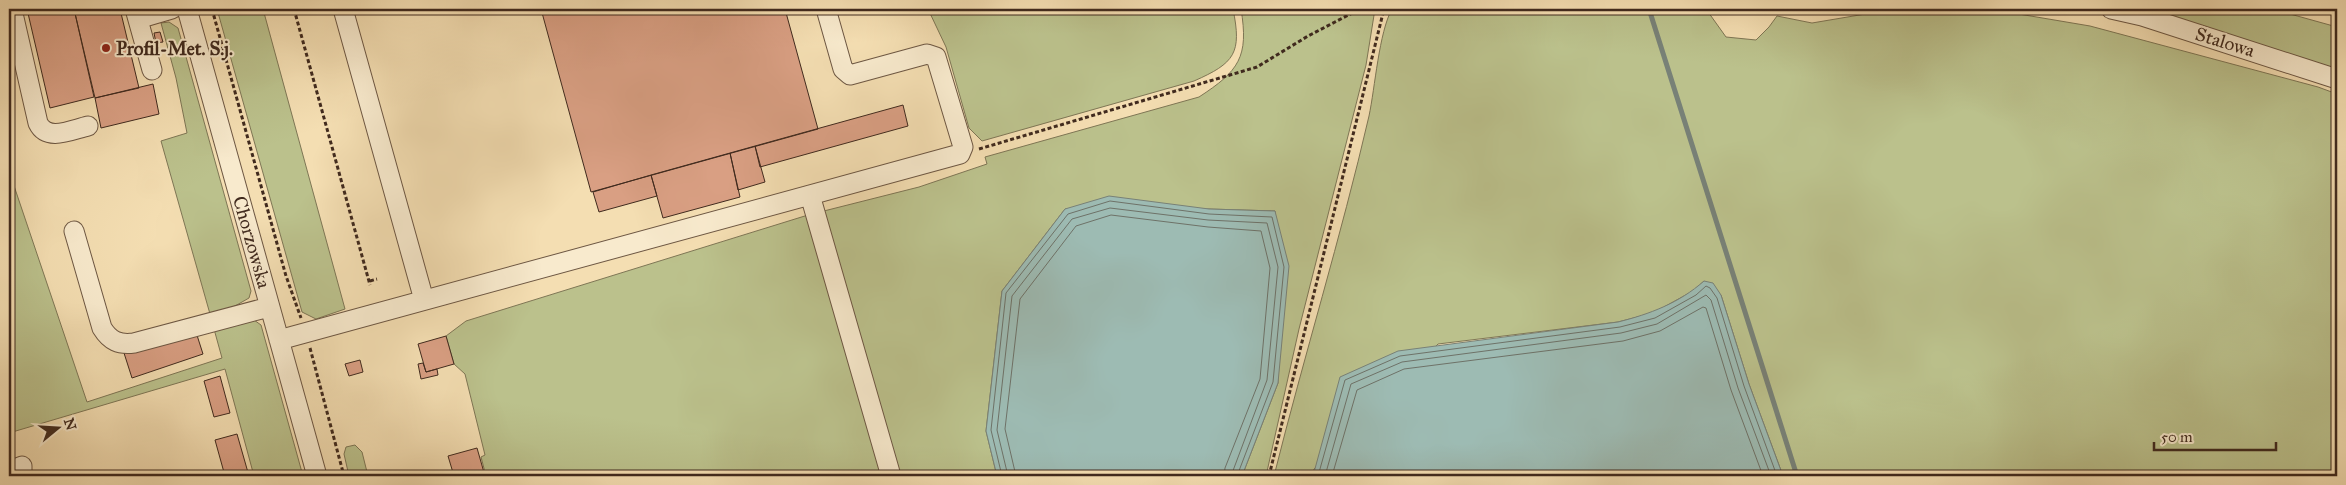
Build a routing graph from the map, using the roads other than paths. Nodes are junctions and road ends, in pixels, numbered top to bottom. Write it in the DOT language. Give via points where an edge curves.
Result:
graph roads {
  1 [pos="12,9"];
  2 [pos="172,9"];
  3 [pos="187,9"];
  4 [pos="343,9"];
  5 [pos="826,9"];
  6 [pos="2111,9"];
  7 [pos="136,14"];
  8 [pos="152,70"];
  9 [pos="2337,79"];
  10 [pos="88,126"];
  11 [pos="810,195"];
  12 [pos="74,231"];
  13 [pos="424,300"];
  14 [pos="270,306"];
  15 [pos="279,340"];
  16 [pos="9,471"];
  17 [pos="22,476"];
  18 [pos="316,476"];
  19 [pos="891,476"];
  1 -- 10 [label="street" via="42,130 55,134"];
  2 -- 7 [label="street"];
  3 -- 14 [label="street, Chorzowska"];
  4 -- 13 [label="street"];
  5 -- 11 [label="street" via="843,69 850,75 927,54 936,57 963,147 960,154"];
  6 -- 9 [label="street, Stalowa" via="2169,24"];
  7 -- 8 [label="street"];
  11 -- 13 [label="street"];
  11 -- 19 [label="street"];
  12 -- 14 [label="street" via="102,328 111,340 134,343"];
  13 -- 15 [label="street"];
  14 -- 15 [label="street, Chorzowska"];
  15 -- 18 [label="street, Chorzowska"];
  16 -- 17 [label="street" via="22,466"];
}
